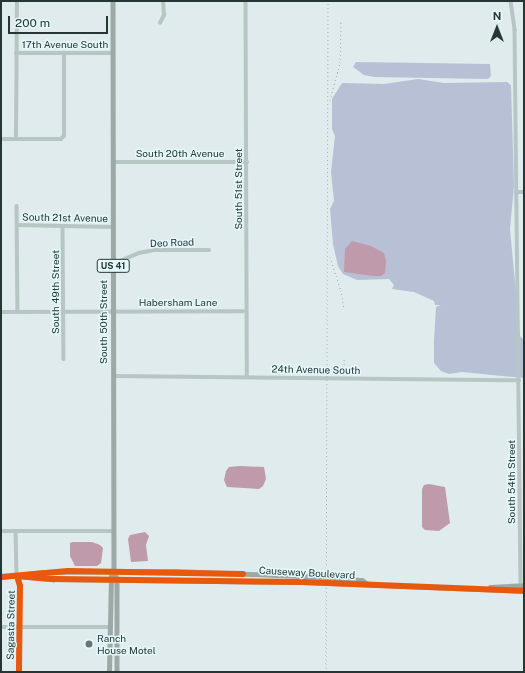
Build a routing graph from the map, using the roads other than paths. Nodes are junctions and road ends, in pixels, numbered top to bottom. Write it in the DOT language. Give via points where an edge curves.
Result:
graph roads {
  1 [pos="17,1"];
  2 [pos="113,1"];
  3 [pos="163,1"];
  4 [pos="246,1"];
  5 [pos="511,1"];
  6 [pos="160,23"];
  7 [pos="16,53"];
  8 [pos="64,53"];
  9 [pos="114,53"];
  10 [pos="1,139"];
  11 [pos="16,139"];
  12 [pos="114,162"];
  13 [pos="247,162"];
  14 [pos="516,192"];
  15 [pos="524,192"];
  16 [pos="17,206"];
  17 [pos="17,225"];
  18 [pos="63,226"];
  19 [pos="114,226"];
  20 [pos="209,250"];
  21 [pos="114,264"];
  22 [pos="18,311"];
  23 [pos="64,311"];
  24 [pos="114,311"];
  25 [pos="243,311"];
  26 [pos="1,312"];
  27 [pos="64,359"];
  28 [pos="114,376"];
  29 [pos="247,377"];
  30 [pos="519,380"];
  31 [pos="522,390"];
  32 [pos="1,531"];
  33 [pos="16,531"];
  34 [pos="114,531"];
  35 [pos="114,571"];
  36 [pos="271,575"];
  37 [pos="17,576"];
  38 [pos="1,577"];
  39 [pos="110,579"];
  40 [pos="117,579"];
  41 [pos="226,580"];
  42 [pos="368,584"];
  43 [pos="522,585"];
  44 [pos="488,588"];
  45 [pos="495,590"];
  46 [pos="524,591"];
  47 [pos="19,626"];
  48 [pos="1,627"];
  49 [pos="109,627"];
  50 [pos="19,672"];
  51 [pos="109,672"];
  52 [pos="117,672"];
  1 -- 7 [label="street"];
  2 -- 9 [label="main road, South 50th Street / US 41"];
  3 -- 6 [label="street" via="164,15"];
  4 -- 13 [label="street, South 51st Street"];
  5 -- 14 [label="street, South 54th Street" via="515,30"];
  7 -- 8 [label="street, 17th Avenue South"];
  7 -- 11 [label="street"];
  8 -- 9 [label="street, 17th Avenue South"];
  8 -- 11 [label="street" via="64,136 62,139"];
  9 -- 12 [label="main road, South 50th Street / US 41"];
  10 -- 11 [label="street"];
  12 -- 13 [label="street, South 20th Avenue"];
  12 -- 19 [label="main road, South 50th Street / US 41"];
  13 -- 29 [label="street, South 51st Street"];
  14 -- 15 [label="street"];
  14 -- 30 [label="street, South 54th Street"];
  16 -- 17 [label="street"];
  17 -- 18 [label="street, South 21st Avenue"];
  17 -- 22 [label="street"];
  18 -- 19 [label="street, South 21st Avenue"];
  18 -- 23 [label="street, South 49th Street"];
  19 -- 21 [label="main road, South 50th Street / US 41"];
  20 -- 21 [label="street, Deo Road" via="154,250 139,253"];
  21 -- 24 [label="main road, South 50th Street / US 41"];
  22 -- 23 [label="street, Habersham Lane"];
  22 -- 26 [label="street, Habersham Lane"];
  23 -- 24 [label="street, Habersham Lane"];
  23 -- 27 [label="street, South 49th Street"];
  24 -- 25 [label="street, Habersham Lane"];
  24 -- 28 [label="main road, South 50th Street / US 41"];
  28 -- 29 [label="street, 24th Avenue South"];
  28 -- 34 [label="main road, South 50th Street / US 41"];
  29 -- 30 [label="street, 24th Avenue South"];
  30 -- 31 [label="street, South 54th Street"];
  31 -- 43 [label="street, South 54th Street"];
  32 -- 33 [label="street"];
  33 -- 34 [label="street"];
  33 -- 37 [label="street, Sagasta Street"];
  34 -- 35 [label="main road, South 50th Street / US 41"];
  35 -- 36 [label="main road, Causeway Boulevard"];
  35 -- 37 [label="main road, Causeway Boulevard" via="43,572"];
  35 -- 39 [label="main road, South 50th Street / US 41"];
  35 -- 40 [label="main road, South 50th Street / US 41"];
  36 -- 41 [label="main road" via="229,576"];
  36 -- 42 [label="main road, Causeway Boulevard" via="362,580"];
  37 -- 38 [label="main road, Causeway Boulevard"];
  37 -- 39 [label="main road, Causeway Boulevard"];
  37 -- 47 [label="street, Sagasta Street" via="20,586"];
  39 -- 40 [label="main road, Causeway Boulevard"];
  39 -- 49 [label="main road, South 50th Street / US 41"];
  40 -- 41 [label="main road, Causeway Boulevard"];
  40 -- 52 [label="main road, South 50th Street / US 41"];
  41 -- 42 [label="main road, Causeway Boulevard"];
  42 -- 44 [label="main road, Causeway Boulevard"];
  43 -- 44 [label="main road, Causeway Boulevard"];
  43 -- 45 [label="main road" via="518,588"];
  44 -- 45 [label="main road, Causeway Boulevard"];
  45 -- 46 [label="main road, Causeway Boulevard"];
  47 -- 48 [label="street"];
  47 -- 49 [label="street"];
  47 -- 50 [label="street, Sagasta Street"];
  49 -- 51 [label="main road, South 50th Street / US 41"];
}
